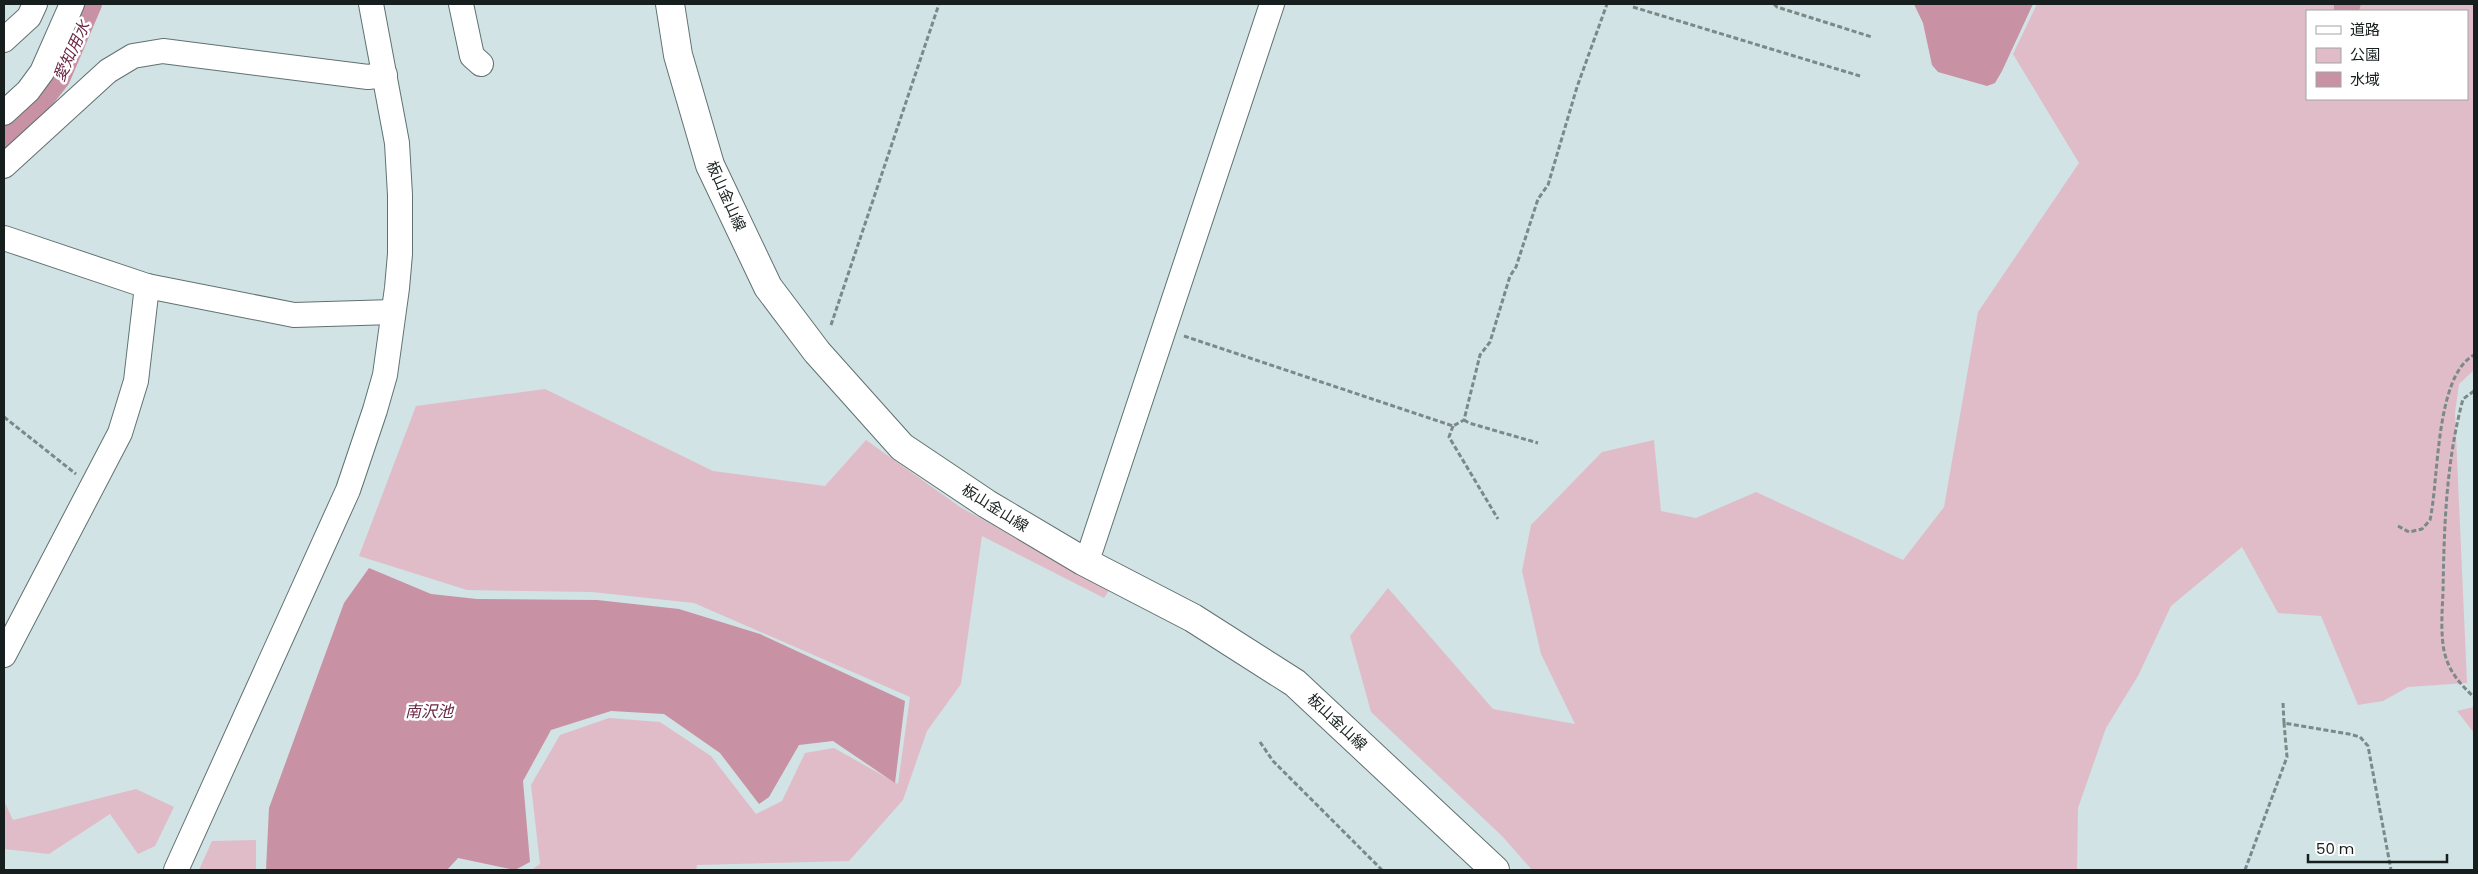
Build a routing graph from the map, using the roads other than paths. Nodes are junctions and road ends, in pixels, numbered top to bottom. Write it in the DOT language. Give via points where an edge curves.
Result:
graph roads {
  1 [pos="72,4"];
  2 [pos="371,4"];
  3 [pos="460,4"];
  4 [pos="670,4"];
  5 [pos="1272,4"];
  6 [pos="32,10"];
  7 [pos="4,40"];
  8 [pos="55,44"];
  9 [pos="481,64"];
  10 [pos="385,75"];
  11 [pos="4,113"];
  12 [pos="4,166"];
  13 [pos="4,238"];
  14 [pos="147,286"];
  15 [pos="393,312"];
  16 [pos="1083,561"];
  17 [pos="4,655"];
  18 [pos="176,870"];
  19 [pos="1495,870"];
  1 -- 8 [label="street"];
  2 -- 10 [label="street"];
  3 -- 9 [label="street" via="472,56"];
  4 -- 16 [label="main road, 板山金山線" via="678,55 710,165 768,287 817,352 902,447 987,504"];
  5 -- 16 [label="street" via="1091,549"];
  6 -- 7 [label="street"];
  6 -- 8 [label="street" via="51,43"];
  8 -- 11 [label="street" via="42,72 28,91"];
  10 -- 12 [label="street" via="368,77 162,51 133,56 108,71"];
  10 -- 15 [label="street" via="400,195 400,254"];
  13 -- 14 [label="street"];
  14 -- 15 [label="street" via="294,315"];
  14 -- 17 [label="street" via="141,346 120,433"];
  15 -- 18 [label="street" via="385,375 348,490"];
  16 -- 19 [label="main road, 板山金山線" via="1193,618 1294,683"];
}
